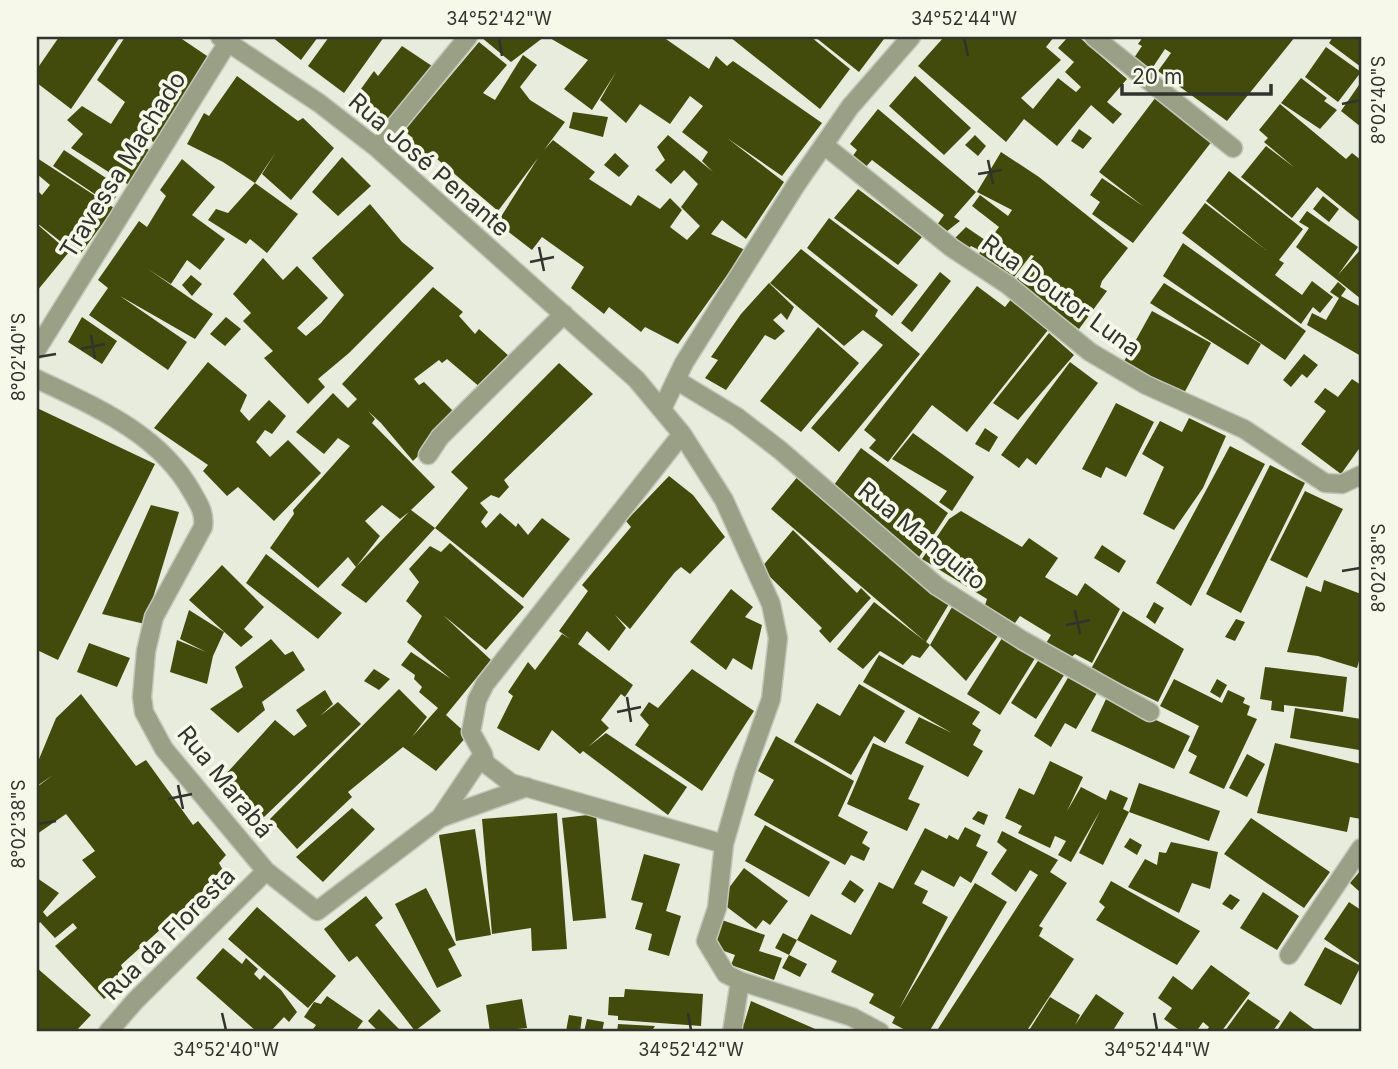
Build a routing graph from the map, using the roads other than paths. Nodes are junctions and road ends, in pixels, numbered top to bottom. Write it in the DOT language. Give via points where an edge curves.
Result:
graph roads {
  1 [pos="468,37"];
  2 [pos="911,37"];
  3 [pos="1094,37"];
  4 [pos="224,39"];
  5 [pos="824,145"];
  6 [pos="377,148"];
  7 [pos="1233,148"];
  8 [pos="565,314"];
  9 [pos="37,349"];
  10 [pos="37,379"];
  11 [pos="676,380"];
  12 [pos="663,409"];
  13 [pos="682,434"];
  14 [pos="428,455"];
  15 [pos="1361,475"];
  16 [pos="1150,712"];
  17 [pos="483,754"];
  18 [pos="527,787"];
  19 [pos="440,818"];
  20 [pos="724,844"];
  21 [pos="1361,848"];
  22 [pos="266,871"];
  23 [pos="1289,954"];
  24 [pos="740,981"];
  25 [pos="108,1032"];
  26 [pos="732,1032"];
  27 [pos="880,1032"];
  1 -- 6 [label="street"];
  2 -- 5 [label="street" via="849,107"];
  3 -- 7 [label="street"];
  4 -- 6 [label="street, Rua José Penante"];
  4 -- 9 [label="street, Travessa Machado"];
  5 -- 11 [label="street"];
  5 -- 15 [label="street, Rua Doutor Luna" via="1090,352 1146,385 1244,429 1325,482 1342,484"];
  6 -- 8 [label="street, Rua José Penante"];
  8 -- 12 [label="street, Rua José Penante"];
  8 -- 14 [label="street" via="440,437"];
  10 -- 22 [label="street, Rua Marabá" via="129,426 159,450 200,506 203,527 154,617 146,651 144,712 164,749"];
  11 -- 12 [label="street"];
  11 -- 16 [label="street, Rua Manguito" via="780,450 937,586"];
  12 -- 13 [label="street, Rua José Penante"];
  13 -- 17 [label="street" via="485,684 471,732"];
  13 -- 20 [label="street, Rua José Penante" via="729,512 771,604 778,638 771,699"];
  17 -- 18 [label="street" via="485,764 511,783"];
  17 -- 19 [label="street"];
  18 -- 19 [label="street"];
  18 -- 20 [label="street"];
  19 -- 22 [label="street, Rua Marabá" via="317,911"];
  20 -- 24 [label="street, Rua José Penante" via="717,908 706,941 726,974"];
  21 -- 23 [label="street"];
  22 -- 25 [label="street, Rua da Floresta"];
  24 -- 26 [label="street"];
  24 -- 27 [label="street" via="852,1017"];
}
